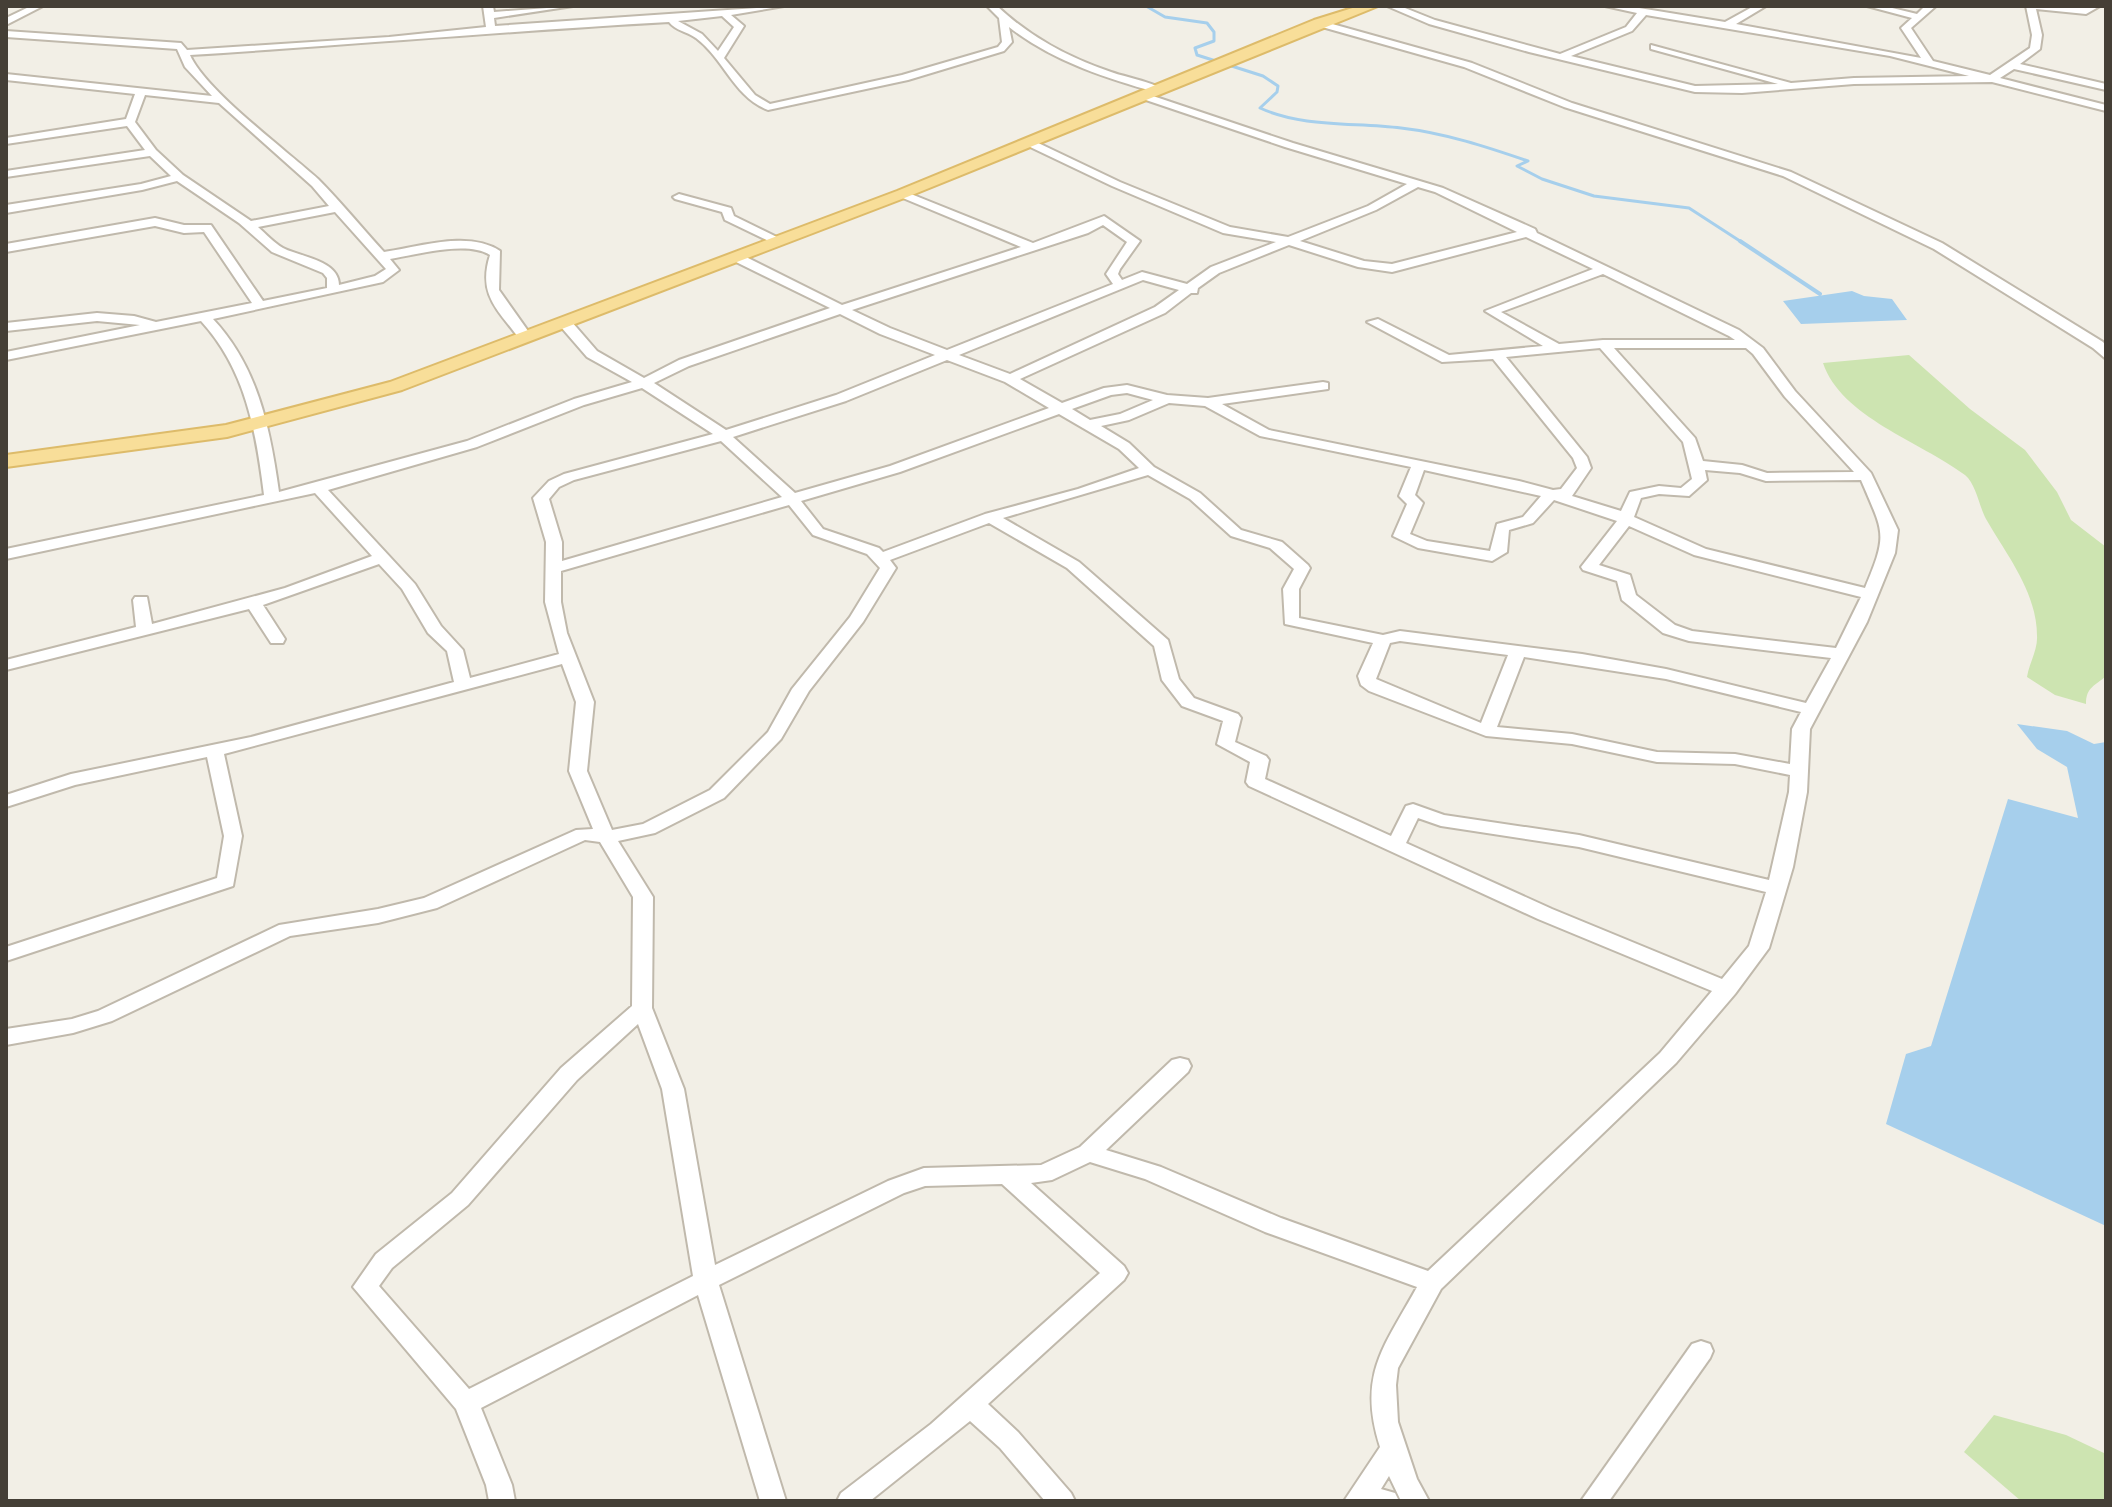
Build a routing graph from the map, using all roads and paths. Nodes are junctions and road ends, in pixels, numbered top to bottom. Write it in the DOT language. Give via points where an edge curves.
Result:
graph roads {
  1 [pos="38,6"];
  2 [pos="568,6"];
  3 [pos="779,6"];
  4 [pos="992,6"];
  5 [pos="1372,6"];
  6 [pos="1392,6"];
  7 [pos="1610,6"];
  8 [pos="1700,6"];
  9 [pos="1761,6"];
  10 [pos="1872,6"];
  11 [pos="1931,6"];
  12 [pos="2031,6"];
  13 [pos="2095,6"];
  14 [pos="554,8"];
  15 [pos="488,11"];
  16 [pos="725,14"];
  17 [pos="1642,14"];
  18 [pos="1919,17"];
  19 [pos="671,18"];
  20 [pos="1003,19"];
  21 [pos="6,22"];
  22 [pos="1709,22"];
  23 [pos="1318,23"];
  24 [pos="552,24"];
  25 [pos="1729,24"];
  26 [pos="491,29"];
  27 [pos="6,34"];
  28 [pos="1654,47"];
  29 [pos="182,53"];
  30 [pos="1561,57"];
  31 [pos="719,58"];
  32 [pos="1929,62"];
  33 [pos="2011,65"];
  34 [pos="6,77"];
  35 [pos="1992,79"];
  36 [pos="1797,86"];
  37 [pos="2106,87"];
  38 [pos="141,92"];
  39 [pos="1152,93"];
  40 [pos="2056,95"];
  41 [pos="2106,98"];
  42 [pos="222,100"];
  43 [pos="2106,108"];
  44 [pos="130,122"];
  45 [pos="6,141"];
  46 [pos="1030,143"];
  47 [pos="152,152"];
  48 [pos="6,174"];
  49 [pos="179,177"];
  50 [pos="1417,183"];
  51 [pos="902,194"];
  52 [pos="679,197"];
  53 [pos="336,208"];
  54 [pos="6,209"];
  55 [pos="247,224"];
  56 [pos="207,228"];
  57 [pos="1531,232"];
  58 [pos="1286,240"];
  59 [pos="779,241"];
  60 [pos="1030,246"];
  61 [pos="6,248"];
  62 [pos="384,256"];
  63 [pos="738,258"];
  64 [pos="1606,269"];
  65 [pos="1120,285"];
  66 [pos="333,290"];
  67 [pos="1193,290"];
  68 [pos="260,306"];
  69 [pos="841,310"];
  70 [pos="205,318"];
  71 [pos="1373,322"];
  72 [pos="566,324"];
  73 [pos="153,325"];
  74 [pos="6,327"];
  75 [pos="526,338"];
  76 [pos="1603,344"];
  77 [pos="1748,344"];
  78 [pos="1558,349"];
  79 [pos="946,354"];
  80 [pos="2106,355"];
  81 [pos="6,356"];
  82 [pos="1498,356"];
  83 [pos="1010,379"];
  84 [pos="644,383"];
  85 [pos="1323,386"];
  86 [pos="1167,399"];
  87 [pos="1208,402"];
  88 [pos="1060,411"];
  89 [pos="260,425"];
  90 [pos="1087,425"];
  91 [pos="722,434"];
  92 [pos="6,461"];
  93 [pos="1419,465"];
  94 [pos="1694,465"];
  95 [pos="1149,470"];
  96 [pos="1866,476"];
  97 [pos="318,488"];
  98 [pos="1551,495"];
  99 [pos="272,496"];
  100 [pos="791,498"];
  101 [pos="990,517"];
  102 [pos="1626,519"];
  103 [pos="6,554"];
  104 [pos="382,557"];
  105 [pos="882,558"];
  106 [pos="556,568"];
  107 [pos="1868,594"];
  108 [pos="141,600"];
  109 [pos="254,603"];
  110 [pos="145,630"];
  111 [pos="277,639"];
  112 [pos="1383,640"];
  113 [pos="1518,651"];
  114 [pos="1842,654"];
  115 [pos="568,657"];
  116 [pos="6,665"];
  117 [pos="463,683"];
  118 [pos="1810,709"];
  119 [pos="1486,731"];
  120 [pos="214,750"];
  121 [pos="1799,771"];
  122 [pos="6,801"];
  123 [pos="606,837"];
  124 [pos="1395,847"];
  125 [pos="1777,888"];
  126 [pos="6,954"];
  127 [pos="1728,989"];
  128 [pos="642,1008"];
  129 [pos="6,1037"];
  130 [pos="1180,1066"];
  131 [pos="1088,1153"];
  132 [pos="1008,1176"];
  133 [pos="706,1281"];
  134 [pos="1432,1282"];
  135 [pos="1701,1351"];
  136 [pos="466,1403"];
  137 [pos="971,1405"];
  138 [pos="1394,1448"];
  139 [pos="502,1501"];
  140 [pos="773,1501"];
  141 [pos="850,1501"];
  142 [pos="1062,1501"];
  143 [pos="1358,1501"];
  144 [pos="1386,1501"];
  145 [pos="1416,1501"];
  146 [pos="1594,1501"];
  1 -- 21 [label="street"];
  2 -- 14 [label="street"];
  3 -- 16 [label="street"];
  4 -- 20 [label="street"];
  5 -- 23 [label="main road"];
  6 -- 30 [label="street"];
  7 -- 17 [label="street"];
  8 -- 22 [label="street"];
  9 -- 25 [label="street"];
  10 -- 18 [label="street"];
  11 -- 18 [label="street"];
  12 -- 13 [label="street" via="2086,11"];
  12 -- 33 [label="street" via="2037,44"];
  14 -- 15 [label="street"];
  14 -- 24 [label="street"];
  15 -- 26 [label="street"];
  16 -- 19 [label="street"];
  16 -- 31 [label="street" via="739,26"];
  17 -- 22 [label="street"];
  17 -- 30 [label="street" via="1629,29"];
  18 -- 32 [label="street" via="1906,31"];
  19 -- 24 [label="street"];
  19 -- 31 [label="street" via="699,36"];
  20 -- 31 [label="street" via="1007,42 1001,49 904,78 768,107 751,97"];
  20 -- 39 [label="street" via="1058,58"];
  22 -- 25 [label="street"];
  23 -- 39 [label="main road"];
  23 -- 80 [label="street" via="1468,65 1568,105 1830,191 2011,288"];
  24 -- 26 [label="street"];
  25 -- 32 [label="street"];
  26 -- 29 [label="street"];
  27 -- 29 [label="street" via="163,42 181,46"];
  28 -- 36 [label="street"];
  29 -- 42 [label="street"];
  30 -- 36 [label="street" via="1683,87"];
  32 -- 35 [label="street"];
  33 -- 35 [label="street"];
  33 -- 37 [label="street"];
  34 -- 38 [label="street"];
  35 -- 36 [label="street"];
  35 -- 40 [label="street"];
  38 -- 42 [label="street"];
  38 -- 44 [label="street"];
  39 -- 46 [label="main road"];
  39 -- 50 [label="street" via="1289,145"];
  40 -- 41 [label="street"];
  40 -- 43 [label="street"];
  42 -- 53 [label="street"];
  44 -- 45 [label="street"];
  44 -- 47 [label="street"];
  46 -- 51 [label="main road"];
  46 -- 58 [label="street" via="1227,230"];
  47 -- 48 [label="street"];
  47 -- 49 [label="street"];
  49 -- 54 [label="street"];
  49 -- 55 [label="street"];
  50 -- 57 [label="street"];
  50 -- 58 [label="street" via="1372,208"];
  51 -- 59 [label="main road"];
  51 -- 60 [label="street"];
  52 -- 59 [label="street" via="727,210 729,218"];
  53 -- 55 [label="street"];
  53 -- 62 [label="street"];
  55 -- 56 [label="street"];
  55 -- 66 [label="street" via="276,249 327,270"];
  56 -- 61 [label="street" via="155,222"];
  56 -- 68 [label="street"];
  57 -- 58 [label="street" via="1392,268"];
  57 -- 64 [label="street"];
  58 -- 67 [label="street" via="1208,274"];
  59 -- 63 [label="main road"];
  60 -- 65 [label="street" via="1104,220 1134,241 1112,274"];
  60 -- 69 [label="street"];
  62 -- 66 [label="street" via="393,267 389,274"];
  62 -- 75 [label="street" via="461,246 491,248 496,254 489,271 492,293"];
  63 -- 69 [label="street"];
  63 -- 72 [label="main road"];
  64 -- 77 [label="street"];
  64 -- 78 [label="street" via="1491,311"];
  65 -- 67 [label="street" via="1142,276"];
  65 -- 79 [label="street"];
  66 -- 68 [label="street"];
  67 -- 83 [label="street"];
  68 -- 70 [label="street"];
  69 -- 79 [label="street"];
  69 -- 84 [label="street" via="684,363"];
  70 -- 73 [label="street"];
  70 -- 89 [label="street" via="219,332 251,389"];
  71 -- 82 [label="street" via="1447,359"];
  72 -- 75 [label="main road"];
  72 -- 84 [label="street" via="592,354"];
  73 -- 74 [label="street" via="104,317"];
  73 -- 81 [label="street"];
  75 -- 89 [label="main road" via="396,386"];
  76 -- 77 [label="street"];
  76 -- 78 [label="street"];
  76 -- 94 [label="street" via="1690,441"];
  77 -- 96 [label="street"];
  78 -- 82 [label="street"];
  79 -- 83 [label="street"];
  79 -- 91 [label="street" via="841,398"];
  82 -- 98 [label="street" via="1580,457 1584,468 1566,493"];
  83 -- 88 [label="street"];
  84 -- 91 [label="street"];
  84 -- 97 [label="street" via="472,444"];
  85 -- 87 [label="street"];
  86 -- 87 [label="street"];
  86 -- 88 [label="street" via="1118,389"];
  86 -- 90 [label="street"];
  87 -- 93 [label="street" via="1265,433"];
  88 -- 90 [label="street"];
  88 -- 100 [label="street" via="895,469"];
  89 -- 92 [label="main road"];
  89 -- 99 [label="street"];
  90 -- 95 [label="street" via="1124,446"];
  91 -- 100 [label="street"];
  91 -- 106 [label="street" via="589,471 545,491 541,498"];
  93 -- 98 [label="street"];
  93 -- 98 [label="street" via="1407,496 1415,503 1401,536 1411,542 1492,556 1499,552 1502,527 1528,520"];
  94 -- 96 [label="street" via="1766,477"];
  94 -- 102 [label="street" via="1700,480 1684,493 1659,490 1635,495"];
  95 -- 101 [label="street"];
  95 -- 112 [label="street" via="1195,496 1236,533 1276,545 1302,568 1291,589 1291,621"];
  96 -- 107 [label="street" via="1890,530 1887,553"];
  97 -- 99 [label="street"];
  97 -- 104 [label="street"];
  98 -- 102 [label="street"];
  99 -- 103 [label="street"];
  100 -- 105 [label="street" via="818,532 850,540"];
  100 -- 106 [label="street"];
  101 -- 105 [label="street"];
  101 -- 124 [label="street" via="1073,565 1162,644 1171,680 1188,702 1232,718 1226,744 1260,760 1255,782"];
  102 -- 107 [label="street" via="1700,552"];
  102 -- 114 [label="street" via="1589,567 1624,578 1628,597 1669,629 1702,639"];
  104 -- 109 [label="street"];
  104 -- 117 [label="street" via="455,650"];
  105 -- 123 [label="street" via="888,568 857,619 801,689 759,755 717,794 683,813 648,829"];
  106 -- 115 [label="street" via="553,602"];
  107 -- 114 [label="street"];
  108 -- 110 [label="street"];
  109 -- 110 [label="street"];
  109 -- 111 [label="street"];
  110 -- 116 [label="street"];
  112 -- 113 [label="street" via="1400,636"];
  112 -- 119 [label="street" via="1367,681"];
  113 -- 118 [label="street" via="1666,674"];
  113 -- 119 [label="street"];
  114 -- 118 [label="street"];
  115 -- 117 [label="street"];
  115 -- 123 [label="street" via="585,702 578,771"];
  117 -- 120 [label="street"];
  118 -- 121 [label="street" via="1801,729"];
  119 -- 121 [label="street" via="1572,739 1657,757 1735,759"];
  120 -- 122 [label="street" via="71,780"];
  120 -- 126 [label="street" via="233,836 226,882"];
  121 -- 125 [label="street"];
  123 -- 128 [label="street" via="643,897"];
  123 -- 129 [label="street" via="583,834 430,903 286,930 105,1016"];
  124 -- 125 [label="street" via="1413,810 1441,820 1579,841"];
  124 -- 127 [label="street"];
  125 -- 127 [label="street" via="1759,948"];
  127 -- 134 [label="street" via="1668,1058"];
  128 -- 133 [label="street" via="673,1089"];
  128 -- 136 [label="street" via="569,1074 460,1199 384,1261 365,1287"];
  130 -- 131 [label="street"];
  131 -- 132 [label="street" via="1044,1174"];
  131 -- 134 [label="street" via="1153,1173 1273,1225"];
  132 -- 133 [label="street" via="924,1177"];
  132 -- 137 [label="street" via="1116,1273"];
  133 -- 136 [label="street"];
  133 -- 140 [label="street"];
  134 -- 138 [label="street" via="1386,1367 1385,1422"];
  135 -- 146 [label="street"];
  136 -- 139 [label="street"];
  137 -- 141 [label="street"];
  137 -- 142 [label="street"];
  138 -- 143 [label="street"];
  138 -- 145 [label="street"];
  143 -- 144 [label="street"];
}
